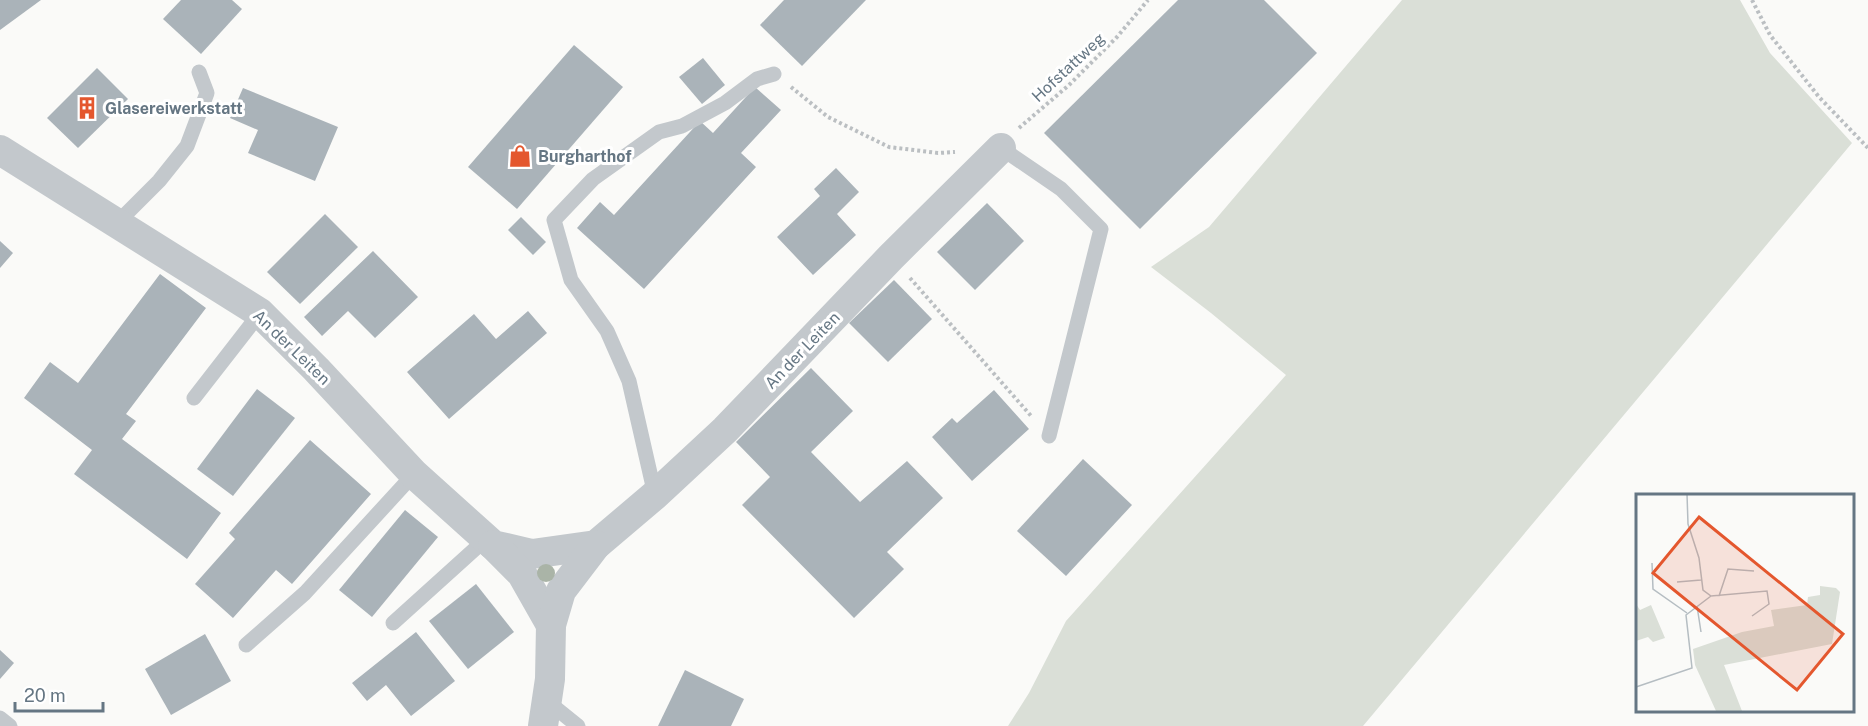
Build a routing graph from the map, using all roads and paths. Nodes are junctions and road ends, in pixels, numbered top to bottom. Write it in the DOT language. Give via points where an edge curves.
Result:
graph roads {
  1 [pos="1148,0"];
  2 [pos="1752,0"];
  3 [pos="200,72"];
  4 [pos="774,74"];
  5 [pos="1001,148"];
  6 [pos="1868,148"];
  7 [pos="0,150"];
  8 [pos="117,223"];
  9 [pos="891,257"];
  10 [pos="261,313"];
  11 [pos="194,398"];
  12 [pos="1049,436"];
  13 [pos="414,474"];
  14 [pos="655,495"];
  15 [pos="489,542"];
  16 [pos="596,545"];
  17 [pos="393,623"];
  18 [pos="551,625"];
  19 [pos="246,645"];
  20 [pos="545,713"];
  21 [pos="0,718"];
  22 [pos="10,726"];
  23 [pos="578,726"];
  1 -- 5 [label="path, Hofstattweg" via="1117,37"];
  2 -- 6 [label="path" via="1777,44 1819,97"];
  3 -- 8 [label="lane" via="207,93 187,146"];
  4 -- 5 [label="path" via="828,117 889,147 938,153"];
  4 -- 14 [label="lane" via="757,79 725,103 682,126 659,132 592,179 554,220 571,280 607,331 629,381"];
  5 -- 9 [label="street, An der Leiten"];
  5 -- 12 [label="lane" via="1061,189 1101,229"];
  7 -- 8 [label="street, An der Leiten"];
  8 -- 10 [label="street, An der Leiten"];
  9 -- 12 [label="path"];
  9 -- 14 [label="street, An der Leiten" via="725,430"];
  10 -- 11 [label="lane"];
  10 -- 13 [label="street, An der Leiten"];
  13 -- 15 [label="street, An der Leiten"];
  13 -- 19 [label="lane" via="305,593"];
  14 -- 16 [label="street, An der Leiten"];
  15 -- 16 [label="street, An der Leiten" via="532,554"];
  15 -- 17 [label="lane"];
  15 -- 18 [label="street, An der Leiten" via="522,574"];
  16 -- 18 [label="street, An der Leiten" via="561,591"];
  18 -- 20 [label="street, An der Leiten"];
  20 -- 23 [label="lane"];
  21 -- 22 [label="lane"];
}
